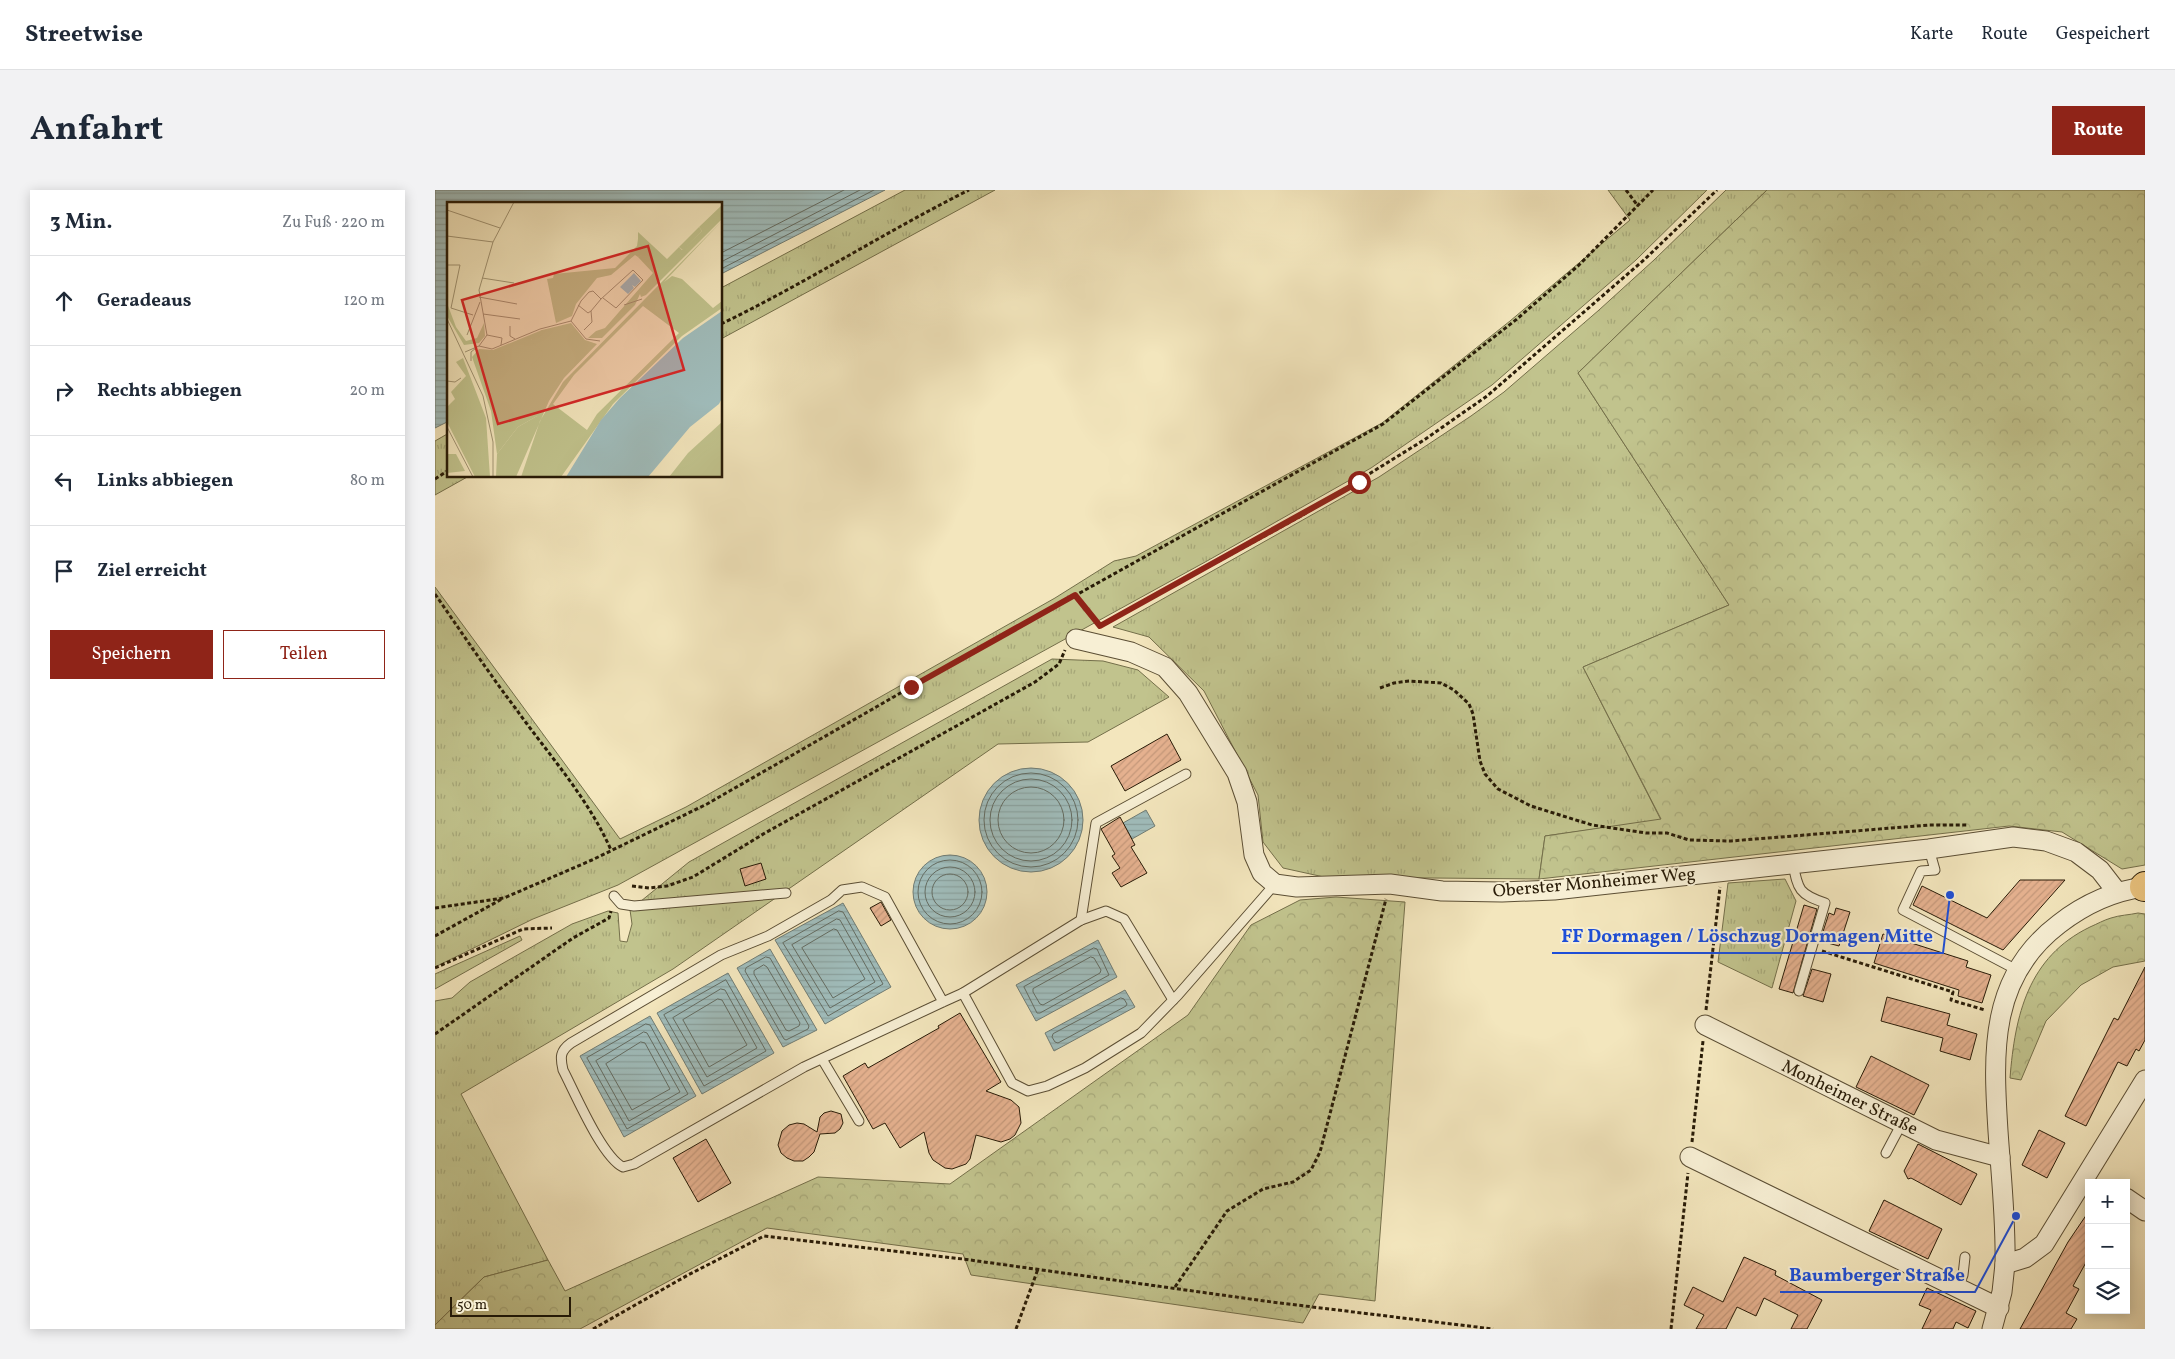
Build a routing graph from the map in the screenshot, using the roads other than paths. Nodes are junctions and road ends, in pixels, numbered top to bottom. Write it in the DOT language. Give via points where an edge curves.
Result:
graph roads {
  1 [pos="1071,642"];
  2 [pos="1186,774"];
  3 [pos="1929,849"];
  4 [pos="1793,864"];
  5 [pos="1275,884"];
  6 [pos="2145,887"];
  7 [pos="2117,892"];
  8 [pos="787,893"];
  9 [pos="614,896"];
  10 [pos="1081,920"];
  11 [pos="2017,970"];
  12 [pos="1799,991"];
  13 [pos="963,993"];
  14 [pos="1173,1000"];
  15 [pos="943,1002"];
  16 [pos="1705,1025"];
  17 [pos="822,1059"];
  18 [pos="2144,1084"];
  19 [pos="859,1121"];
  20 [pos="1901,1123"];
  21 [pos="1886,1153"];
  22 [pos="1690,1157"];
  23 [pos="2000,1157"];
  24 [pos="2095,1178"];
  25 [pos="2130,1201"];
  26 [pos="2145,1211"];
  27 [pos="1965,1257"];
  28 [pos="2005,1264"];
  29 [pos="1958,1288"];
  30 [pos="1999,1308"];
  31 [pos="1992,1329"];
  1 -- 5 [label="street" via="1131,652 1165,667 1188,693 1237,773 1247,802 1254,855 1262,873"];
  2 -- 10 [label="lane" via="1096,823"];
  3 -- 4 [label="street, Oberster Monheimer Weg"];
  3 -- 7 [label="street, Oberster Monheimer Weg" via="2013,837 2046,841 2076,852 2100,870"];
  3 -- 11 [label="lane" via="1935,870 1921,871 1903,910"];
  4 -- 5 [label="street, Oberster Monheimer Weg" via="1554,890 1502,892 1389,884 1297,887"];
  4 -- 12 [label="lane" via="1801,892 1825,903"];
  5 -- 14 [label="lane"];
  6 -- 7 [label="street"];
  7 -- 11 [label="street" via="2086,906 2043,936"];
  8 -- 9 [label="lane" via="634,906 621,904"];
  10 -- 13 [label="lane"];
  10 -- 14 [label="lane" via="1106,911 1123,919"];
  11 -- 23 [label="street" via="1997,1030 1994,1072"];
  13 -- 14 [label="lane" via="1012,1083 1028,1091 1085,1068 1141,1033"];
  13 -- 15 [label="lane"];
  15 -- 17 [label="lane"];
  15 -- 17 [label="lane" via="885,897 862,887 842,890 831,900 768,936 721,955 571,1043 560,1058 563,1070 604,1147 615,1163 623,1167"];
  16 -- 20 [label="street, Monheimer Straße"];
  17 -- 19 [label="lane"];
  18 -- 24 [label="street"];
  20 -- 21 [label="lane"];
  20 -- 23 [label="street, Monheimer Straße" via="1936,1140"];
  22 -- 29 [label="street"];
  23 -- 28 [label="street"];
  24 -- 28 [label="street" via="2037,1251"];
  25 -- 26 [label="street"];
  27 -- 29 [label="lane"];
  28 -- 30 [label="street"];
  29 -- 30 [label="street"];
  30 -- 31 [label="street"];
}
